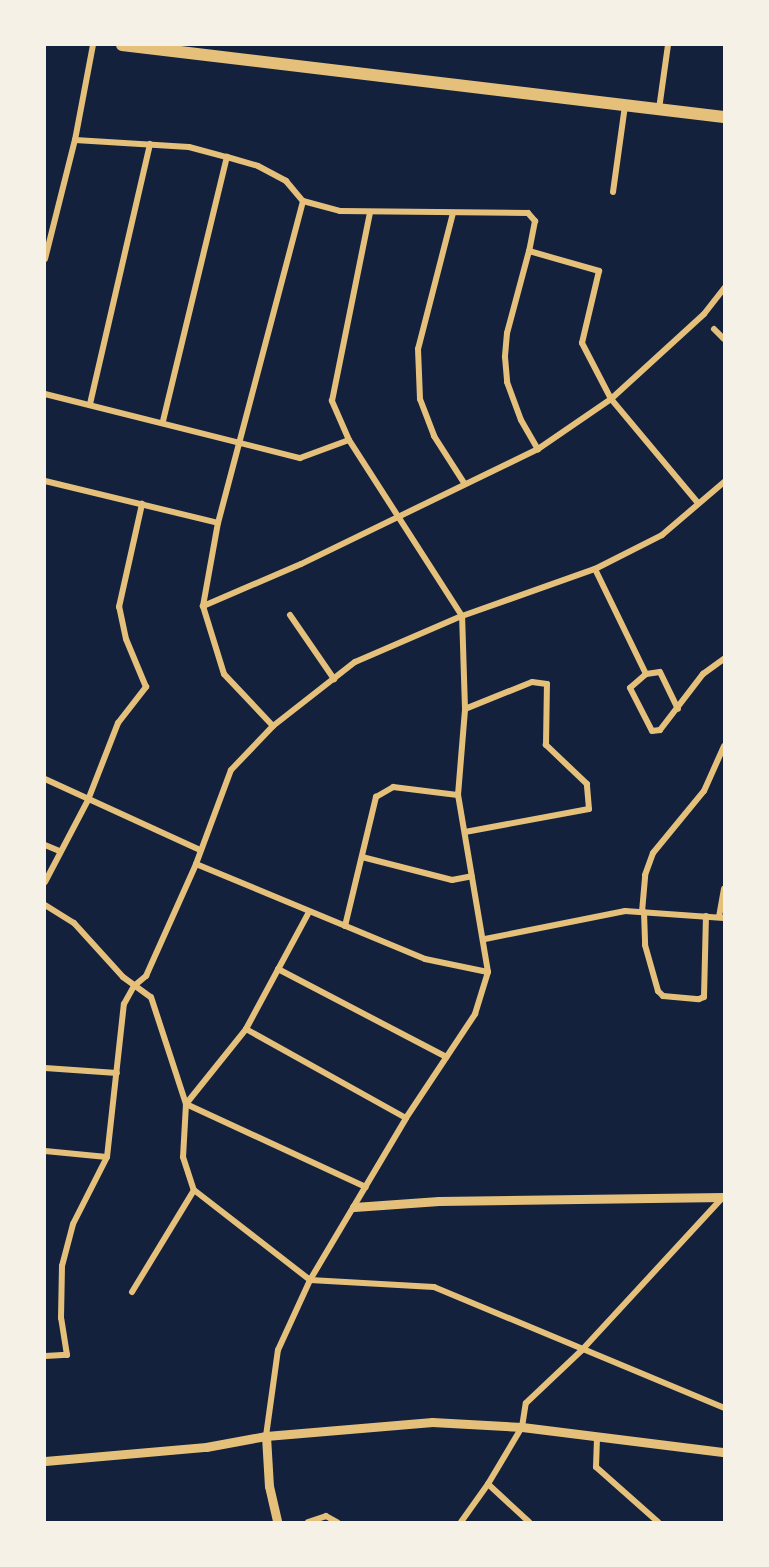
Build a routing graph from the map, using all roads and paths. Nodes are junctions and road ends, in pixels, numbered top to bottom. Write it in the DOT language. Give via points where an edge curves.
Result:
graph roads {
  1 [pos="93,45"];
  2 [pos="124,45"];
  3 [pos="668,45"];
  4 [pos="625,105"];
  5 [pos="659,110"];
  6 [pos="724,117"];
  7 [pos="75,140"];
  8 [pos="150,144"];
  9 [pos="227,157"];
  10 [pos="613,192"];
  11 [pos="303,201"];
  12 [pos="370,213"];
  13 [pos="453,213"];
  14 [pos="529,251"];
  15 [pos="45,259"];
  16 [pos="724,288"];
  17 [pos="714,329"];
  18 [pos="724,339"];
  19 [pos="45,394"];
  20 [pos="611,399"];
  21 [pos="90,404"];
  22 [pos="163,421"];
  23 [pos="349,440"];
  24 [pos="238,444"];
  25 [pos="538,449"];
  26 [pos="45,481"];
  27 [pos="724,482"];
  28 [pos="464,483"];
  29 [pos="698,503"];
  30 [pos="142,504"];
  31 [pos="398,517"];
  32 [pos="218,524"];
  33 [pos="595,569"];
  34 [pos="203,606"];
  35 [pos="290,615"];
  36 [pos="462,616"];
  37 [pos="724,659"];
  38 [pos="646,674"];
  39 [pos="334,679"];
  40 [pos="465,709"];
  41 [pos="678,710"];
  42 [pos="273,726"];
  43 [pos="724,746"];
  44 [pos="45,779"];
  45 [pos="458,795"];
  46 [pos="88,800"];
  47 [pos="465,832"];
  48 [pos="45,845"];
  49 [pos="200,850"];
  50 [pos="59,851"];
  51 [pos="362,857"];
  52 [pos="196,864"];
  53 [pos="472,876"];
  54 [pos="45,882"];
  55 [pos="724,888"];
  56 [pos="45,905"];
  57 [pos="309,912"];
  58 [pos="643,912"];
  59 [pos="706,916"];
  60 [pos="722,917"];
  61 [pos="345,926"];
  62 [pos="485,939"];
  63 [pos="278,969"];
  64 [pos="488,972"];
  65 [pos="134,986"];
  66 [pos="246,1029"];
  67 [pos="446,1057"];
  68 [pos="45,1068"];
  69 [pos="117,1073"];
  70 [pos="186,1104"];
  71 [pos="406,1118"];
  72 [pos="45,1151"];
  73 [pos="107,1156"];
  74 [pos="366,1187"];
  75 [pos="194,1190"];
  76 [pos="724,1197"];
  77 [pos="354,1207"];
  78 [pos="310,1280"];
  79 [pos="132,1292"];
  80 [pos="581,1351"];
  81 [pos="45,1356"];
  82 [pos="724,1408"];
  83 [pos="522,1427"];
  84 [pos="266,1436"];
  85 [pos="597,1438"];
  86 [pos="724,1452"];
  87 [pos="45,1461"];
  88 [pos="488,1484"];
  89 [pos="277,1522"];
  90 [pos="308,1522"];
  91 [pos="337,1522"];
  92 [pos="461,1522"];
  93 [pos="529,1522"];
  94 [pos="658,1522"];
  1 -- 7 [label="street"];
  2 -- 4 [label="highway"];
  3 -- 5 [label="street"];
  4 -- 5 [label="highway"];
  4 -- 10 [label="street"];
  5 -- 6 [label="highway"];
  7 -- 8 [label="street"];
  7 -- 15 [label="street"];
  8 -- 9 [label="street" via="189,147"];
  8 -- 21 [label="street"];
  9 -- 11 [label="street" via="258,165 286,181"];
  9 -- 22 [label="street"];
  11 -- 12 [label="street" via="340,211"];
  11 -- 24 [label="street"];
  12 -- 13 [label="street"];
  12 -- 23 [label="street" via="332,401"];
  13 -- 14 [label="street" via="528,213 535,221"];
  13 -- 28 [label="street" via="418,349 420,389 434,436"];
  14 -- 20 [label="street" via="599,271 582,342"];
  14 -- 25 [label="street" via="507,333 505,357 507,382 521,420"];
  16 -- 20 [label="street" via="704,314"];
  17 -- 18 [label="street"];
  19 -- 21 [label="street"];
  20 -- 25 [label="street"];
  20 -- 29 [label="street"];
  21 -- 22 [label="street"];
  22 -- 24 [label="street"];
  23 -- 24 [label="street" via="300,458"];
  23 -- 31 [label="street"];
  24 -- 32 [label="street"];
  25 -- 28 [label="street"];
  26 -- 30 [label="street"];
  27 -- 29 [label="street"];
  28 -- 31 [label="street"];
  29 -- 33 [label="street" via="663,535"];
  30 -- 32 [label="street"];
  30 -- 46 [label="street" via="119,607 126,639 146,687 118,723"];
  31 -- 34 [label="street"];
  31 -- 36 [label="street"];
  32 -- 34 [label="street"];
  33 -- 36 [label="street"];
  33 -- 38 [label="street"];
  34 -- 42 [label="street" via="224,674"];
  35 -- 39 [label="street"];
  36 -- 39 [label="street" via="355,662"];
  36 -- 40 [label="street"];
  37 -- 41 [label="street" via="703,674"];
  38 -- 41 [label="street" via="660,672"];
  38 -- 41 [label="street" via="630,688 652,730 660,730"];
  39 -- 42 [label="street"];
  40 -- 45 [label="street"];
  40 -- 47 [label="street" via="532,682 547,684 546,745 587,784 589,809"];
  42 -- 49 [label="street" via="231,770"];
  43 -- 58 [label="street" via="704,790 653,853 645,875"];
  44 -- 46 [label="street"];
  45 -- 47 [label="street"];
  45 -- 51 [label="street" via="393,787 376,797"];
  46 -- 49 [label="street"];
  46 -- 50 [label="street"];
  47 -- 53 [label="street"];
  48 -- 50 [label="street"];
  49 -- 52 [label="street"];
  50 -- 54 [label="street"];
  51 -- 53 [label="street" via="452,879"];
  51 -- 61 [label="street"];
  52 -- 57 [label="street"];
  52 -- 65 [label="street" via="146,976"];
  53 -- 62 [label="street"];
  55 -- 60 [label="street"];
  56 -- 65 [label="street" via="74,923"];
  57 -- 61 [label="street"];
  57 -- 63 [label="street"];
  58 -- 59 [label="street"];
  58 -- 59 [label="street" via="645,945 658,991 663,996 699,999 704,997"];
  58 -- 62 [label="street" via="625,911"];
  59 -- 60 [label="street"];
  61 -- 64 [label="street" via="425,959"];
  62 -- 64 [label="street"];
  63 -- 66 [label="street"];
  63 -- 67 [label="street"];
  64 -- 67 [label="street" via="475,1014"];
  65 -- 69 [label="street" via="124,1004"];
  65 -- 70 [label="street" via="151,997"];
  66 -- 70 [label="street"];
  66 -- 71 [label="street"];
  67 -- 71 [label="street"];
  68 -- 69 [label="street"];
  69 -- 73 [label="street"];
  70 -- 74 [label="street"];
  70 -- 75 [label="street" via="183,1157"];
  71 -- 74 [label="street"];
  72 -- 73 [label="street"];
  73 -- 81 [label="street" via="73,1224 62,1266 61,1318 67,1355"];
  74 -- 77 [label="street"];
  75 -- 78 [label="street"];
  75 -- 79 [label="street"];
  76 -- 77 [label="street" via="439,1200"];
  76 -- 80 [label="street"];
  77 -- 78 [label="street"];
  78 -- 80 [label="street" via="434,1287"];
  78 -- 84 [label="street" via="278,1350"];
  80 -- 82 [label="street"];
  80 -- 83 [label="street" via="526,1403"];
  83 -- 84 [label="street" via="432,1422"];
  83 -- 85 [label="street"];
  83 -- 88 [label="street"];
  84 -- 87 [label="street" via="206,1447"];
  84 -- 89 [label="street" via="269,1486"];
  85 -- 86 [label="street"];
  85 -- 94 [label="street" via="596,1467"];
  88 -- 92 [label="street"];
  88 -- 93 [label="street"];
  90 -- 91 [label="street" via="326,1516"];
}
